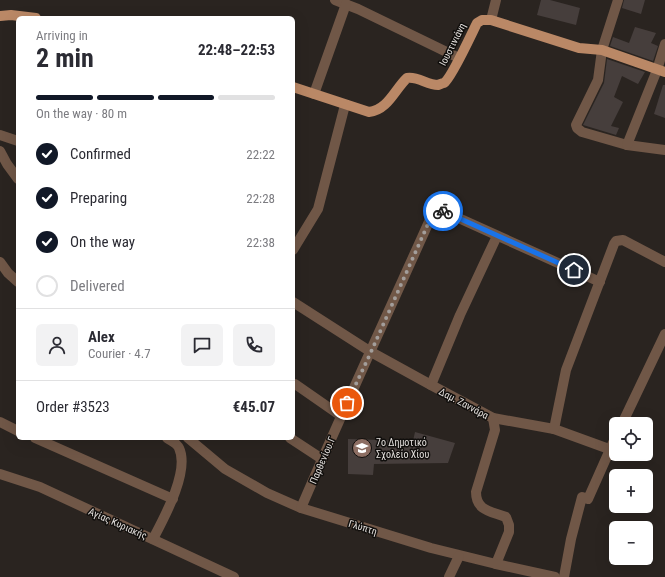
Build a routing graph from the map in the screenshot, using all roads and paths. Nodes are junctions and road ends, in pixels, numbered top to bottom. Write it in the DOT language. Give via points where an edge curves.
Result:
graph roads {
  1 [pos="335,0"];
  2 [pos="496,0"];
  3 [pos="618,0"];
  4 [pos="346,4"];
  5 [pos="0,16"];
  6 [pos="19,16"];
  7 [pos="491,20"];
  8 [pos="665,44"];
  9 [pos="602,50"];
  10 [pos="459,58"];
  11 [pos="661,71"];
  12 [pos="295,88"];
  13 [pos="314,94"];
  14 [pos="345,105"];
  15 [pos="0,135"];
  16 [pos="16,140"];
  17 [pos="627,146"];
  18 [pos="665,150"];
  19 [pos="0,151"];
  20 [pos="16,176"];
  21 [pos="497,236"];
  22 [pos="295,247"];
  23 [pos="0,262"];
  24 [pos="665,262"];
  25 [pos="16,280"];
  26 [pos="600,282"];
  27 [pos="295,303"];
  28 [pos="665,334"];
  29 [pos="371,352"];
  30 [pos="295,384"];
  31 [pos="430,385"];
  32 [pos="341,416"];
  33 [pos="625,417"];
  34 [pos="493,418"];
  35 [pos="0,422"];
  36 [pos="554,428"];
  37 [pos="16,429"];
  38 [pos="40,440"];
  39 [pos="170,440"];
  40 [pos="189,440"];
  41 [pos="293,440"];
  42 [pos="609,449"];
  43 [pos="322,459"];
  44 [pos="0,474"];
  45 [pos="173,499"];
  46 [pos="301,508"];
  47 [pos="153,539"];
  48 [pos="459,556"];
  49 [pos="496,564"];
  50 [pos="234,577"];
  51 [pos="449,577"];
  52 [pos="555,577"];
  53 [pos="564,577"];
  1 -- 4 [label="street"];
  2 -- 7 [label="street"];
  3 -- 9 [label="street"];
  4 -- 10 [label="street"];
  4 -- 13 [label="street"];
  5 -- 6 [label="main road"];
  7 -- 9 [label="main road" via="578,48"];
  7 -- 10 [label="main road, Ιουστινιάνη" via="477,23"];
  8 -- 11 [label="street"];
  9 -- 11 [label="main road"];
  9 -- 17 [label="street" via="598,80 576,126 582,132"];
  10 -- 14 [label="main road, Ιουστινιάνη" via="444,83 429,84 412,77 407,78 376,111 369,112"];
  11 -- 17 [label="street"];
  12 -- 13 [label="main road, Ιουστινιάνη"];
  13 -- 14 [label="main road, Ιουστινιάνη"];
  14 -- 22 [label="street" via="318,209"];
  15 -- 16 [label="street"];
  17 -- 18 [label="street"];
  19 -- 20 [label="street"];
  21 -- 26 [label="street"];
  21 -- 29 [label="street, Παρθενίου.Γ" via="443,211 435,212"];
  21 -- 31 [label="street"];
  23 -- 25 [label="street"];
  24 -- 26 [label="street" via="619,240 614,244"];
  26 -- 36 [label="street" via="566,370"];
  27 -- 29 [label="street, Δαμ. Ζαννάρα"];
  28 -- 33 [label="street"];
  29 -- 31 [label="street, Δαμ. Ζαννάρα"];
  29 -- 32 [label="street, Παρθενίου.Γ"];
  30 -- 32 [label="street"];
  31 -- 34 [label="street, Δαμ. Ζαννάρα"];
  32 -- 43 [label="street, Παρθενίου.Γ"];
  34 -- 36 [label="street, Δαμ. Ζαννάρα"];
  34 -- 49 [label="street" via="495,430 476,492 476,501 480,507 506,517 509,525 509,532"];
  35 -- 37 [label="street"];
  36 -- 42 [label="street, Δαμ. Ζαννάρα"];
  38 -- 45 [label="street"];
  39 -- 45 [label="street" via="177,444 181,454 181,473"];
  40 -- 46 [label="street, Γλύπτη" via="225,469 267,493"];
  41 -- 43 [label="street"];
  42 -- 53 [label="street" via="588,499 582,498"];
  43 -- 46 [label="street, Παρθενίου.Γ"];
  44 -- 47 [label="street, Αγίας Κυριακής" via="40,488"];
  45 -- 47 [label="street"];
  46 -- 48 [label="street, Γλύπτη"];
  47 -- 50 [label="street, Αγίας Κυριακής"];
  48 -- 49 [label="street, Γλύπτη"];
  48 -- 51 [label="street"];
  49 -- 52 [label="street, Γλύπτη"];
}
